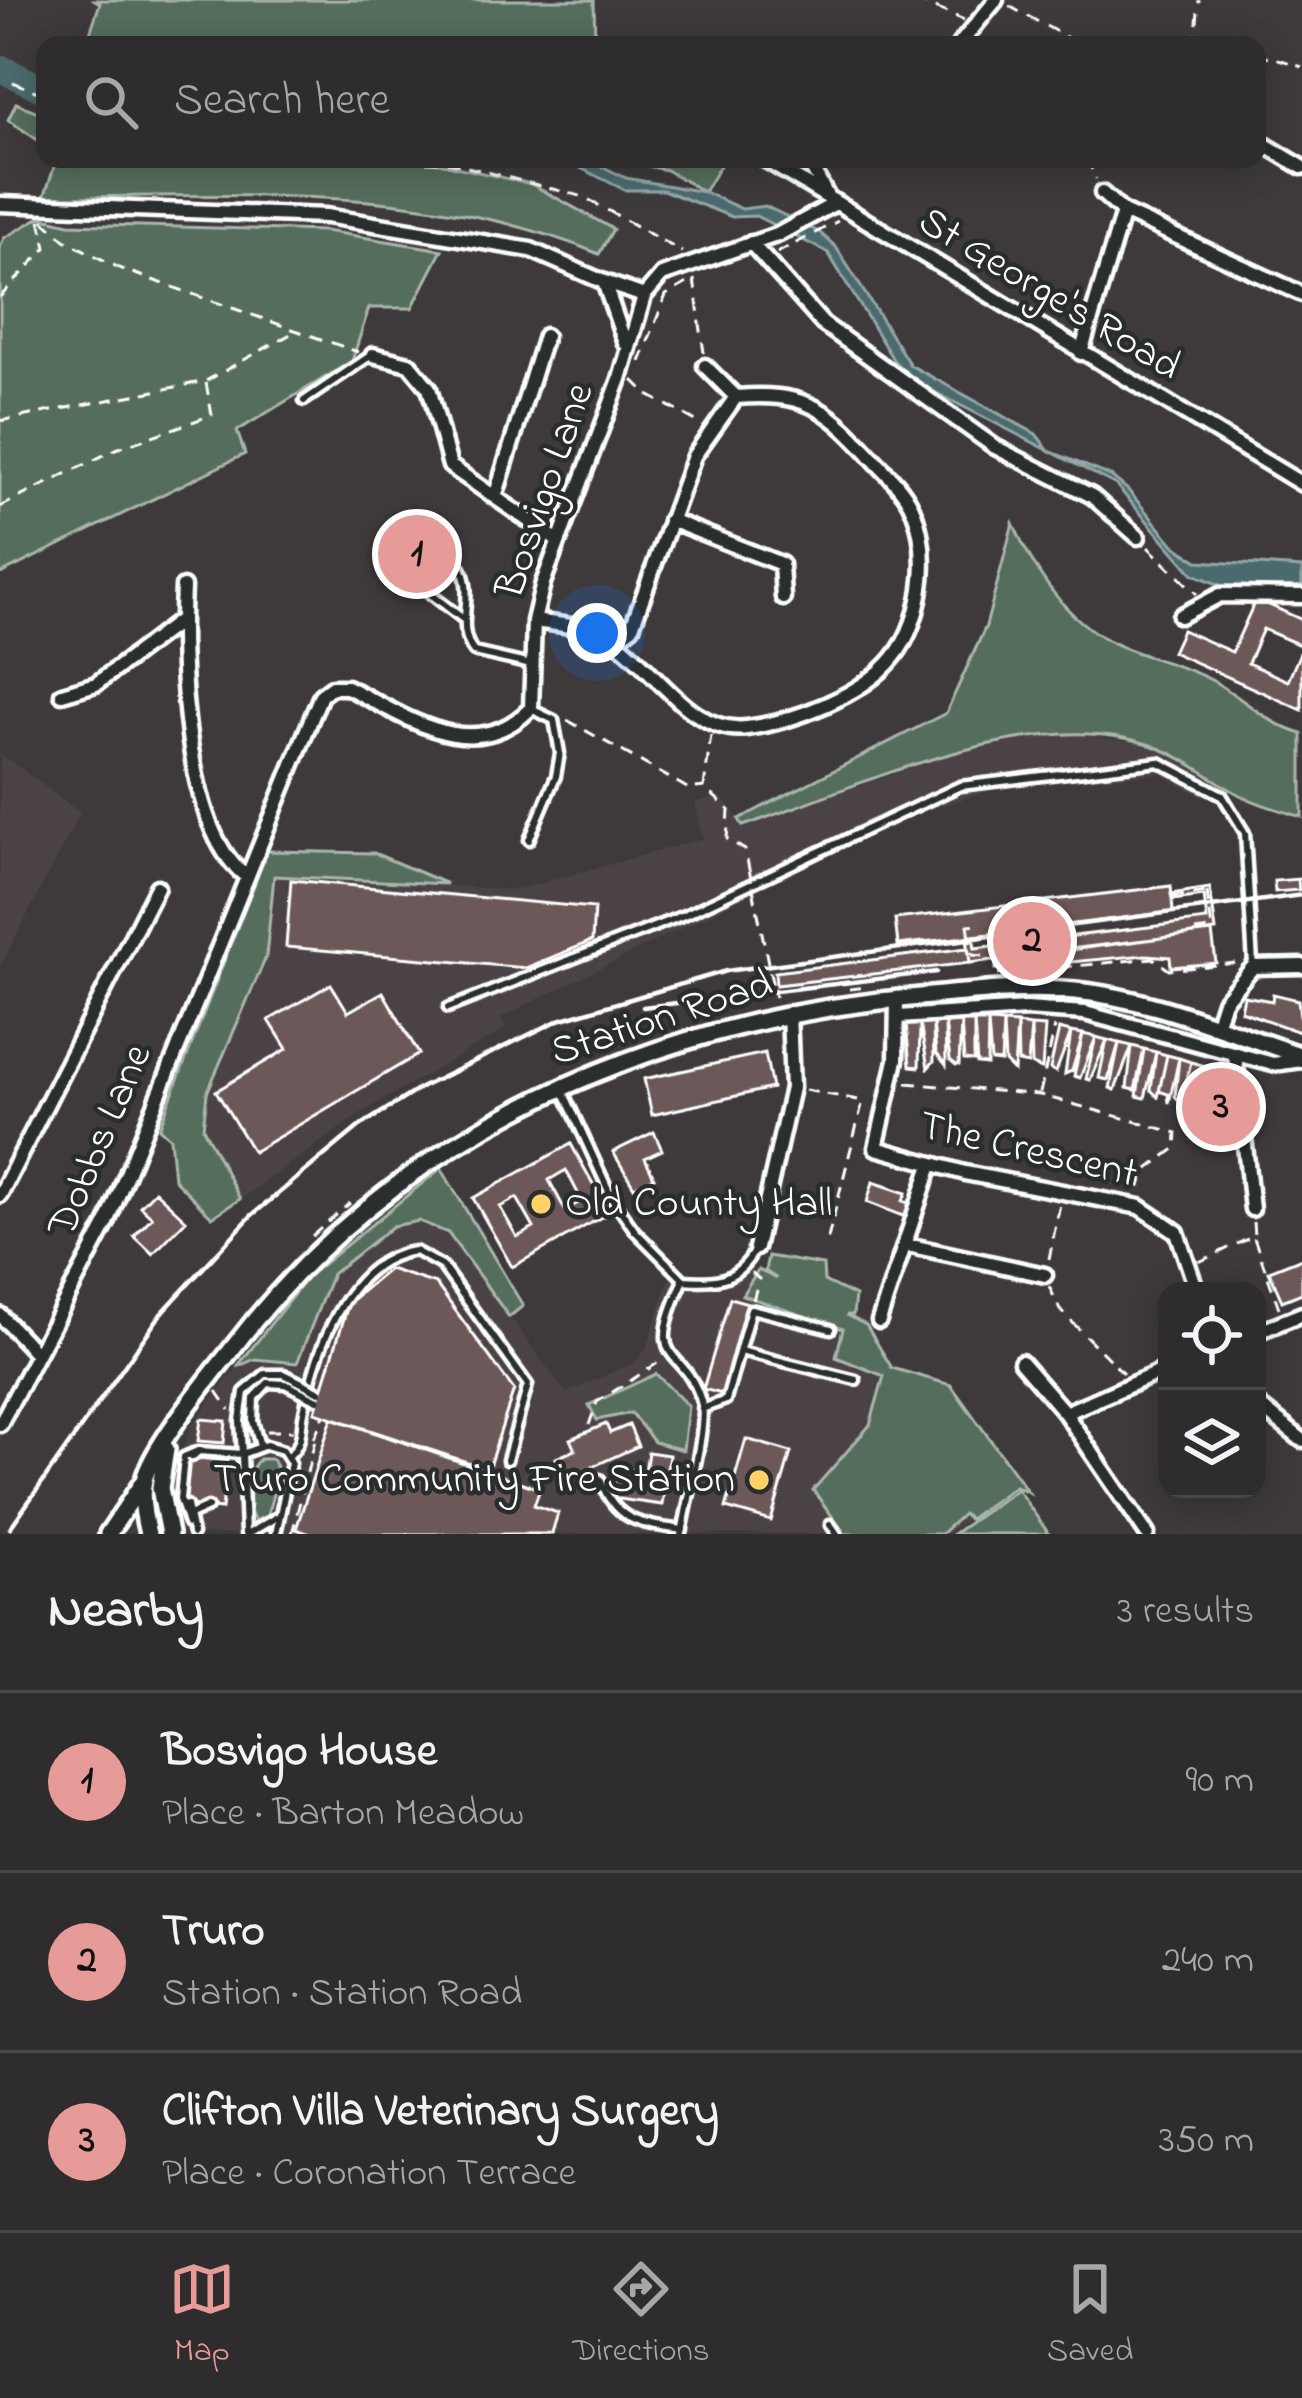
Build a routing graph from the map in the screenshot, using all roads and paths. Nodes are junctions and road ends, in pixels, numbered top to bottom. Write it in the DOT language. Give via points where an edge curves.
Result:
graph roads {
  1 [pos="916,0"];
  2 [pos="997,0"];
  3 [pos="1199,0"];
  4 [pos="976,25"];
  5 [pos="967,36"];
  6 [pos="1064,36"];
  7 [pos="1196,36"];
  8 [pos="1266,57"];
  9 [pos="1302,68"];
  10 [pos="14,82"];
  11 [pos="36,91"];
  12 [pos="1266,145"];
  13 [pos="1302,167"];
  14 [pos="471,168"];
  15 [pos="777,168"];
  16 [pos="812,168"];
  17 [pos="1092,168"];
  18 [pos="1102,193"];
  19 [pos="0,204"];
  20 [pos="832,205"];
  21 [pos="34,212"];
  22 [pos="1123,212"];
  23 [pos="829,226"];
  24 [pos="751,243"];
  25 [pos="769,257"];
  26 [pos="699,262"];
  27 [pos="604,282"];
  28 [pos="1302,294"];
  29 [pos="644,296"];
  30 [pos="0,297"];
  31 [pos="298,330"];
  32 [pos="545,336"];
  33 [pos="626,346"];
  34 [pos="1082,353"];
  35 [pos="373,355"];
  36 [pos="705,366"];
  37 [pos="627,379"];
  38 [pos="206,381"];
  39 [pos="736,397"];
  40 [pos="304,401"];
  41 [pos="0,421"];
  42 [pos="710,431"];
  43 [pos="1302,484"];
  44 [pos="496,494"];
  45 [pos="0,507"];
  46 [pos="670,520"];
  47 [pos="1138,537"];
  48 [pos="558,541"];
  49 [pos="183,587"];
  50 [pos="1302,596"];
  51 [pos="783,598"];
  52 [pos="1206,603"];
  53 [pos="1180,616"];
  54 [pos="463,619"];
  55 [pos="181,620"];
  56 [pos="535,621"];
  57 [pos="614,640"];
  58 [pos="531,665"];
  59 [pos="62,694"];
  60 [pos="531,708"];
  61 [pos="566,719"];
  62 [pos="711,721"];
  63 [pos="704,787"];
  64 [pos="530,840"];
  65 [pos="247,877"];
  66 [pos="158,887"];
  67 [pos="1172,898"];
  68 [pos="978,924"];
  69 [pos="1195,931"];
  70 [pos="983,956"];
  71 [pos="1164,958"];
  72 [pos="1164,966"];
  73 [pos="1302,966"];
  74 [pos="1253,967"];
  75 [pos="897,998"];
  76 [pos="448,1008"];
  77 [pos="783,1008"];
  78 [pos="1059,1011"];
  79 [pos="898,1017"];
  80 [pos="1216,1026"];
  81 [pos="1235,1055"];
  82 [pos="1302,1058"];
  83 [pos="892,1082"];
  84 [pos="561,1087"];
  85 [pos="792,1088"];
  86 [pos="1040,1095"];
  87 [pos="931,1165"];
  88 [pos="1063,1190"];
  89 [pos="0,1195"];
  90 [pos="349,1203"];
  91 [pos="1136,1205"];
  92 [pos="1252,1209"];
  93 [pos="1254,1236"];
  94 [pos="306,1243"];
  95 [pos="907,1245"];
  96 [pos="826,1246"];
  97 [pos="756,1248"];
  98 [pos="1192,1265"];
  99 [pos="745,1267"];
  100 [pos="1045,1275"];
  101 [pos="685,1280"];
  102 [pos="1195,1282"];
  103 [pos="751,1309"];
  104 [pos="1302,1314"];
  105 [pos="0,1315"];
  106 [pos="879,1321"];
  107 [pos="1284,1321"];
  108 [pos="1266,1328"];
  109 [pos="831,1329"];
  110 [pos="740,1351"];
  111 [pos="35,1352"];
  112 [pos="668,1357"];
  113 [pos="1021,1362"];
  114 [pos="1158,1373"];
  115 [pos="856,1380"];
  116 [pos="1133,1383"];
  117 [pos="702,1409"];
  118 [pos="1266,1411"];
  119 [pos="1065,1413"];
  120 [pos="0,1424"];
  121 [pos="589,1425"];
  122 [pos="170,1433"];
  123 [pos="315,1438"];
  124 [pos="1302,1440"];
  125 [pos="261,1446"];
  126 [pos="242,1454"];
  127 [pos="290,1456"];
  128 [pos="507,1460"];
  129 [pos="600,1479"];
  130 [pos="144,1481"];
  131 [pos="188,1505"];
  132 [pos="207,1508"];
  133 [pos="278,1516"];
  134 [pos="189,1519"];
  135 [pos="830,1524"];
  136 [pos="682,1532"];
  137 [pos="108,1534"];
  138 [pos="148,1534"];
  139 [pos="169,1534"];
  140 [pos="193,1534"];
  141 [pos="246,1534"];
  142 [pos="276,1534"];
  143 [pos="292,1534"];
  144 [pos="837,1534"];
  145 [pos="1147,1534"];
  1 -- 4 [label="path"];
  2 -- 4 [label="street"];
  2 -- 6 [label="path"];
  3 -- 7 [label="path"];
  4 -- 5 [label="street"];
  8 -- 9 [label="path"];
  10 -- 11 [label="path"];
  12 -- 13 [label="street"];
  14 -- 26 [label="path" via="584,197"];
  15 -- 20 [label="street, St George's Road"];
  16 -- 20 [label="street"];
  17 -- 18 [label="path"];
  18 -- 22 [label="street"];
  19 -- 21 [label="street"];
  20 -- 24 [label="street"];
  20 -- 34 [label="street, St George's Road"];
  21 -- 27 [label="street" via="326,215 531,250"];
  21 -- 30 [label="path" via="46,248"];
  21 -- 31 [label="path" via="65,240 121,269"];
  22 -- 28 [label="street"];
  22 -- 34 [label="street"];
  23 -- 25 [label="path"];
  24 -- 25 [label="street"];
  24 -- 26 [label="street"];
  25 -- 47 [label="street" via="823,324 995,446 1092,496"];
  26 -- 29 [label="street" via="662,275"];
  27 -- 29 [label="street"];
  27 -- 33 [label="street"];
  29 -- 33 [label="street, Bosvigo Lane"];
  31 -- 35 [label="path"];
  31 -- 38 [label="path"];
  32 -- 44 [label="street"];
  33 -- 37 [label="street, Bosvigo Lane"];
  34 -- 43 [label="street, St George's Road"];
  35 -- 40 [label="lane"];
  35 -- 44 [label="street" via="409,364 429,388 450,466"];
  36 -- 37 [label="path" via="694,278 666,296"];
  36 -- 39 [label="street"];
  37 -- 42 [label="path"];
  37 -- 48 [label="street, Bosvigo Lane"];
  38 -- 41 [label="path"];
  38 -- 45 [label="path" via="212,415 116,448"];
  39 -- 42 [label="street"];
  39 -- 62 [label="street" via="784,394 835,416 907,497 924,548 918,606 893,658 846,694 785,718 743,729"];
  42 -- 46 [label="street"];
  44 -- 48 [label="street"];
  46 -- 51 [label="street" via="781,564"];
  46 -- 57 [label="street" via="632,627"];
  47 -- 52 [label="path"];
  48 -- 56 [label="street, Bosvigo Lane"];
  49 -- 55 [label="street"];
  50 -- 52 [label="street" via="1220,595"];
  52 -- 53 [label="street"];
  54 -- 54 [label="lane" via="470,589 464,573 440,564 428,592"];
  54 -- 58 [label="lane" via="474,652"];
  55 -- 59 [label="street" via="96,684"];
  55 -- 65 [label="street" via="186,731 214,826"];
  56 -- 57 [label="street"];
  56 -- 58 [label="street, Bosvigo Lane"];
  57 -- 62 [label="street"];
  58 -- 60 [label="street, Bosvigo Lane"];
  60 -- 64 [label="lane" via="554,720 560,753"];
  60 -- 65 [label="street" via="493,736 462,738 332,687 314,708"];
  61 -- 63 [label="path" via="689,789"];
  62 -- 63 [label="path"];
  63 -- 77 [label="path, bridge" via="729,810 727,838 745,850"];
  65 -- 111 [label="street, Dobbs Lane" via="107,1223"];
  66 -- 89 [label="street"];
  67 -- 69 [label="path, bridge" via="1207,892 1212,928"];
  68 -- 70 [label="path, bridge" via="968,925 972,955"];
  71 -- 72 [label="path"];
  73 -- 74 [label="street"];
  74 -- 76 [label="lane" via="1239,815 1188,772 1147,761 960,786 684,915"];
  74 -- 80 [label="street" via="1224,1001"];
  75 -- 77 [label="street, Station Road"];
  75 -- 79 [label="street, The Crescent"];
  75 -- 80 [label="street, Station Road" via="1074,991"];
  77 -- 84 [label="street, Station Road"];
  77 -- 85 [label="street"];
  78 -- 79 [label="street"];
  78 -- 81 [label="street"];
  78 -- 86 [label="path"];
  79 -- 83 [label="street, The Crescent"];
  80 -- 82 [label="street, Station Road"];
  81 -- 82 [label="street" via="1284,1065"];
  81 -- 92 [label="street"];
  83 -- 86 [label="path"];
  83 -- 87 [label="street, The Crescent" via="876,1148"];
  84 -- 101 [label="lane" via="613,1200"];
  84 -- 122 [label="street, Station Road" via="445,1150 348,1223 260,1314"];
  85 -- 96 [label="path" via="863,1101"];
  85 -- 97 [label="street"];
  86 -- 91 [label="path" via="1177,1133 1176,1148 1144,1172"];
  87 -- 88 [label="street, The Crescent"];
  87 -- 95 [label="street"];
  88 -- 91 [label="street, The Crescent"];
  88 -- 100 [label="path"];
  90 -- 94 [label="path"];
  91 -- 98 [label="street, The Crescent" via="1177,1232"];
  92 -- 93 [label="path"];
  93 -- 98 [label="path"];
  93 -- 107 [label="path"];
  95 -- 100 [label="street"];
  95 -- 106 [label="street"];
  97 -- 99 [label="lane"];
  98 -- 102 [label="street, The Crescent"];
  99 -- 101 [label="lane" via="727,1279"];
  99 -- 103 [label="path" via="759,1279"];
  100 -- 116 [label="path" via="1060,1310"];
  101 -- 112 [label="lane" via="669,1313"];
  103 -- 109 [label="lane"];
  103 -- 110 [label="lane"];
  104 -- 107 [label="street"];
  105 -- 111 [label="street"];
  107 -- 108 [label="street"];
  110 -- 115 [label="lane"];
  110 -- 117 [label="lane" via="726,1400"];
  111 -- 120 [label="street, Dobbs Lane"];
  112 -- 117 [label="lane"];
  112 -- 121 [label="path" via="597,1402"];
  113 -- 119 [label="street"];
  114 -- 116 [label="street"];
  116 -- 119 [label="street"];
  117 -- 136 [label="lane"];
  118 -- 124 [label="street"];
  119 -- 145 [label="street"];
  122 -- 130 [label="street, Station Road"];
  122 -- 139 [label="street, Station Road" via="160,1488"];
  123 -- 143 [label="path"];
  125 -- 126 [label="lane"];
  125 -- 126 [label="lane, bridge" via="254,1398 268,1383 319,1396 284,1373 266,1373 244,1392"];
  125 -- 127 [label="lane"];
  126 -- 134 [label="lane" via="184,1457 180,1499"];
  126 -- 141 [label="lane"];
  127 -- 128 [label="lane" via="340,1302 390,1259 415,1251 442,1267 528,1385"];
  127 -- 133 [label="lane"];
  129 -- 136 [label="lane" via="622,1518"];
  130 -- 137 [label="street, Station Road"];
  130 -- 138 [label="street"];
  131 -- 134 [label="lane"];
  132 -- 134 [label="lane"];
  133 -- 141 [label="lane"];
  133 -- 142 [label="lane"];
  134 -- 140 [label="lane"];
  135 -- 144 [label="lane"];
}
